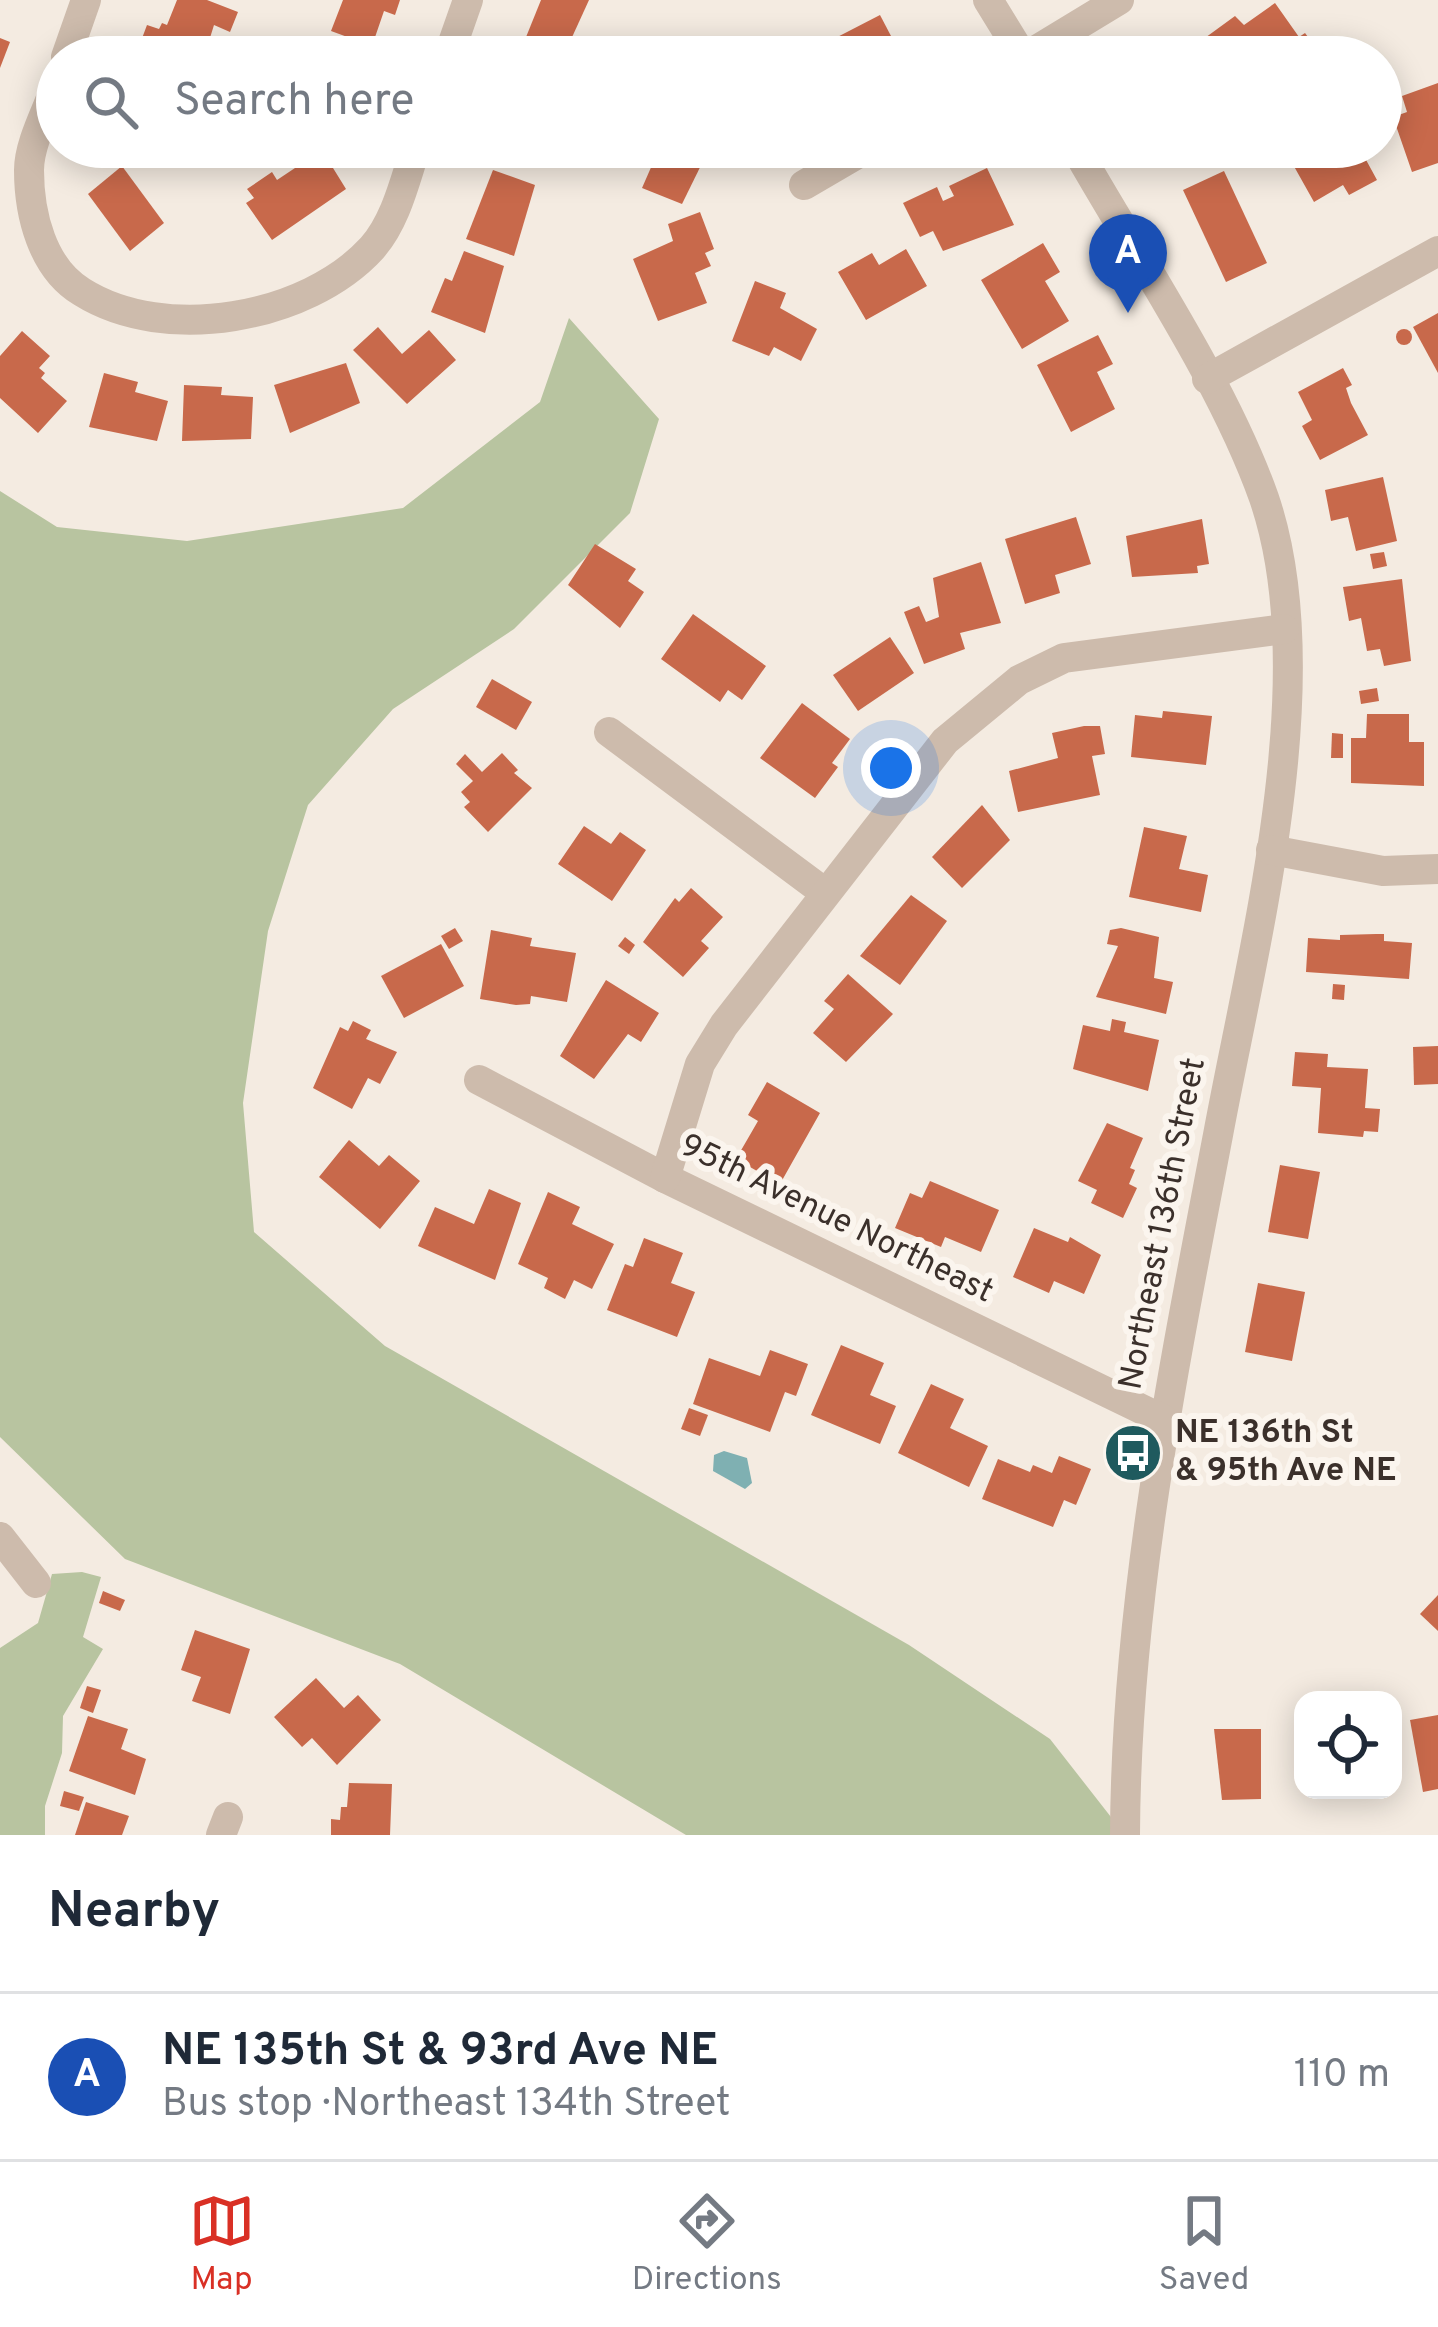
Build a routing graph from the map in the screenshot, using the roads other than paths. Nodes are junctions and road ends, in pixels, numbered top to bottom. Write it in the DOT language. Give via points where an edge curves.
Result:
graph roads {
  1 [pos="86,0"];
  2 [pos="468,0"];
  3 [pos="988,0"];
  4 [pos="1119,0"];
  5 [pos="73,36"];
  6 [pos="455,36"];
  7 [pos="1011,36"];
  8 [pos="1059,36"];
  9 [pos="36,144"];
  10 [pos="409,168"];
  11 [pos="832,168"];
  12 [pos="1087,168"];
  13 [pos="804,184"];
  14 [pos="1438,251"];
  15 [pos="1207,379"];
  16 [pos="1284,629"];
  17 [pos="609,732"];
  18 [pos="1271,850"];
  19 [pos="1438,868"];
  20 [pos="824,892"];
  21 [pos="479,1081"];
  22 [pos="665,1178"];
  23 [pos="1164,1420"];
  24 [pos="0,1538"];
  25 [pos="36,1583"];
  26 [pos="1125,1835"];
  1 -- 5 [label="street"];
  2 -- 6 [label="street"];
  3 -- 7 [label="street"];
  4 -- 8 [label="street"];
  9 -- 10 [label="street" via="29,164 42,242 58,271 80,292 128,312 208,320 311,293 375,245"];
  11 -- 13 [label="street"];
  12 -- 15 [label="street, Northeast 136th Street"];
  14 -- 15 [label="street"];
  15 -- 16 [label="street, Northeast 136th Street" via="1263,498 1280,566"];
  16 -- 18 [label="street, Northeast 136th Street"];
  16 -- 20 [label="street" via="1064,658 1019,680 945,741"];
  17 -- 20 [label="street"];
  18 -- 19 [label="street" via="1383,871"];
  18 -- 23 [label="street, Northeast 136th Street"];
  20 -- 22 [label="street" via="700,1064"];
  21 -- 22 [label="street, 95th Avenue Northeast"];
  22 -- 23 [label="street, 95th Avenue Northeast"];
  23 -- 26 [label="street, Northeast 136th Street" via="1137,1605"];
  24 -- 25 [label="street"];
}
